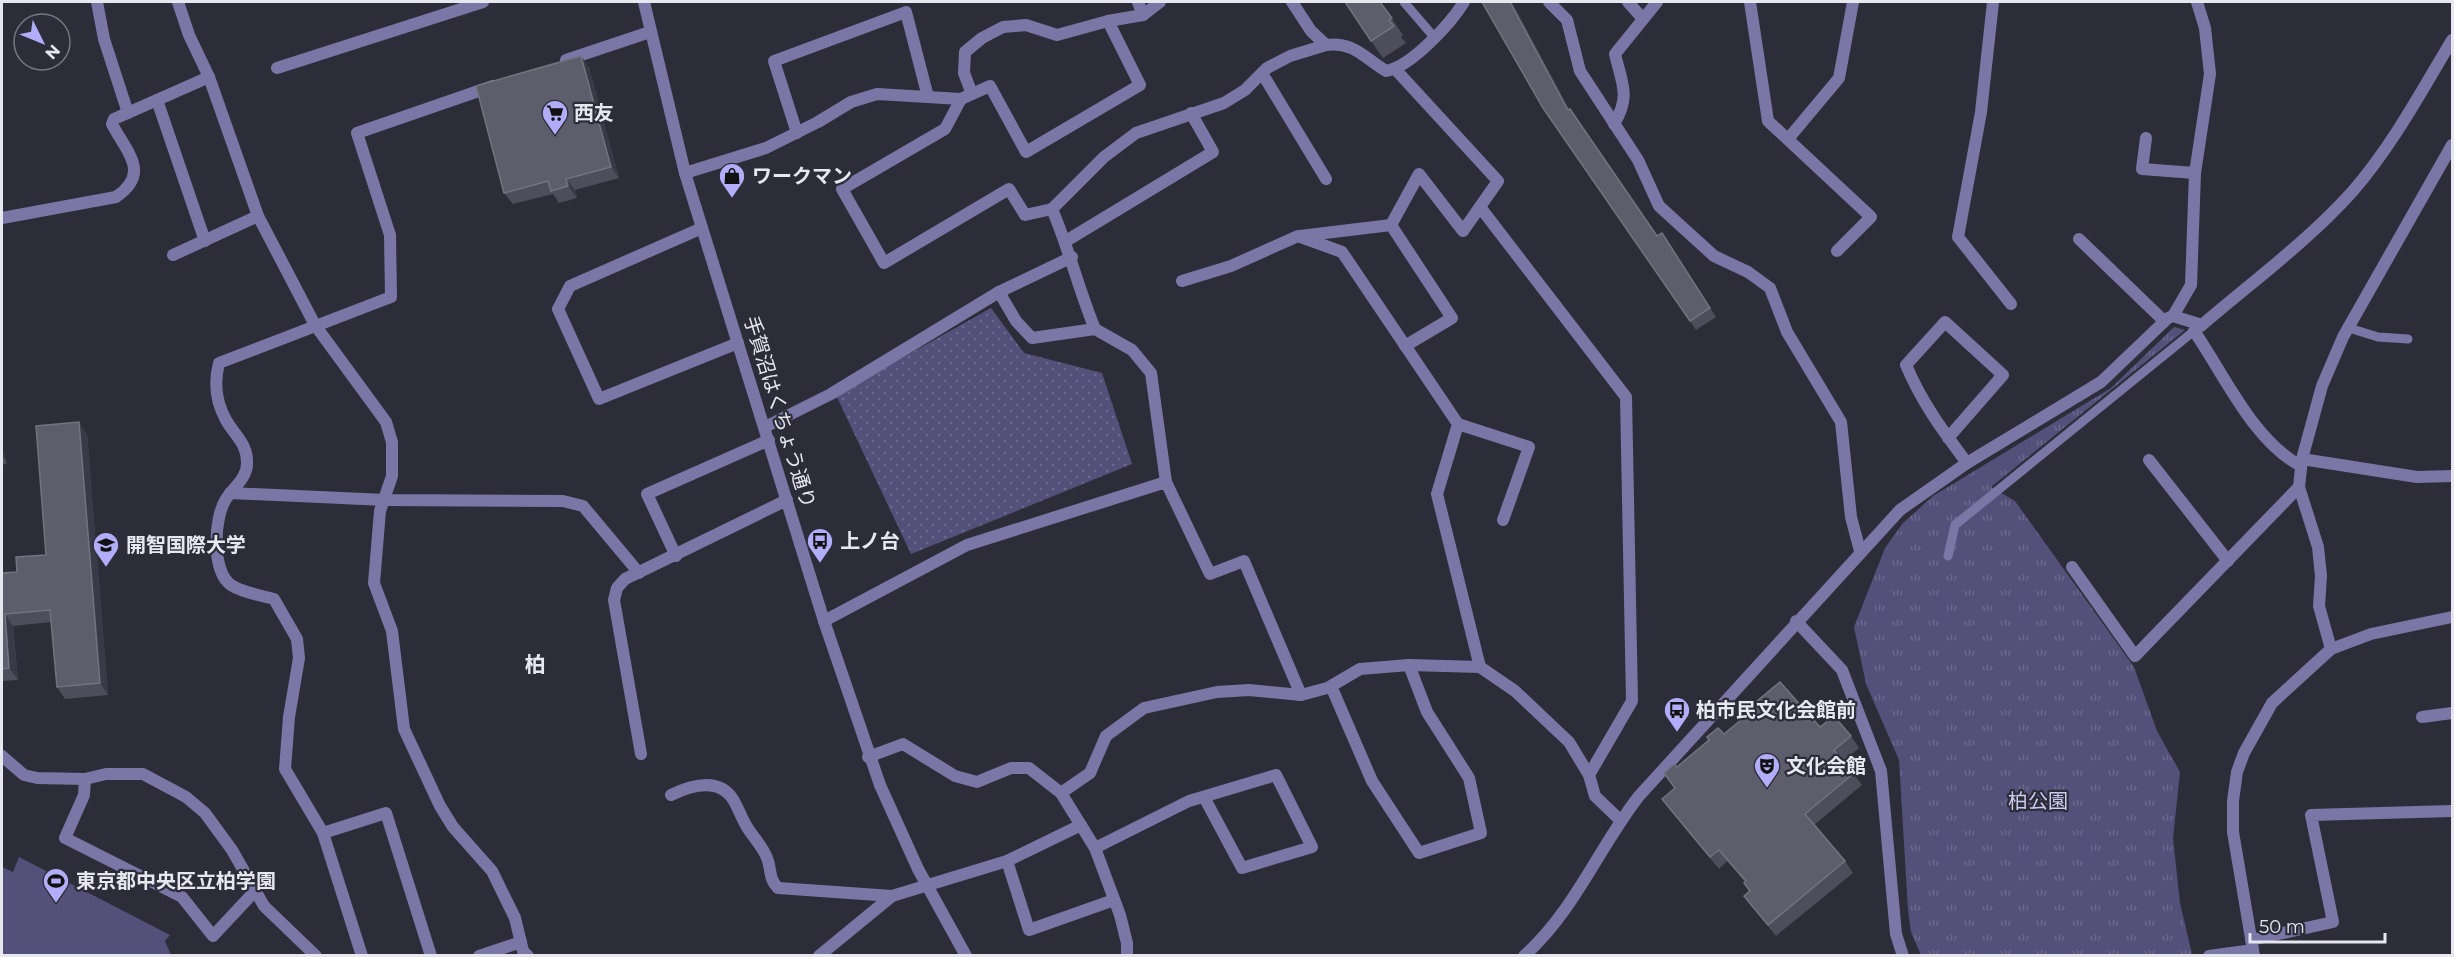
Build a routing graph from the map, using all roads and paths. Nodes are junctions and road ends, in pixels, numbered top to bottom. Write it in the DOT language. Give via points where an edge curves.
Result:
graph roads {
  1 [pos="97,2"];
  2 [pos="178,2"];
  3 [pos="438,2"];
  4 [pos="483,2"];
  5 [pos="644,2"];
  6 [pos="1138,2"];
  7 [pos="1160,2"];
  8 [pos="1292,2"];
  9 [pos="1404,2"];
  10 [pos="1464,2"];
  11 [pos="1549,2"];
  12 [pos="1628,2"];
  13 [pos="1657,2"];
  14 [pos="1750,2"];
  15 [pos="1853,2"];
  16 [pos="1993,2"];
  17 [pos="2197,2"];
  18 [pos="442,15"];
  19 [pos="1143,15"];
  20 [pos="1643,19"];
  21 [pos="1108,21"];
  22 [pos="650,32"];
  23 [pos="1434,37"];
  24 [pos="2452,40"];
  25 [pos="1326,45"];
  26 [pos="552,65"];
  27 [pos="277,68"];
  28 [pos="1396,70"];
  29 [pos="1262,73"];
  30 [pos="209,77"];
  31 [pos="508,80"];
  32 [pos="967,96"];
  33 [pos="928,97"];
  34 [pos="157,100"];
  35 [pos="128,113"];
  36 [pos="1191,113"];
  37 [pos="1614,124"];
  38 [pos="797,133"];
  39 [pos="2146,138"];
  40 [pos="1788,139"];
  41 [pos="2452,145"];
  42 [pos="685,173"];
  43 [pos="2195,173"];
  44 [pos="1326,179"];
  45 [pos="1480,207"];
  46 [pos="1052,209"];
  47 [pos="258,216"];
  48 [pos="2,218"];
  49 [pos="1391,225"];
  50 [pos="702,228"];
  51 [pos="1298,236"];
  52 [pos="2079,238"];
  53 [pos="205,241"];
  54 [pos="1066,241"];
  55 [pos="1837,251"];
  56 [pos="173,255"];
  57 [pos="1072,257"];
  58 [pos="1182,281"];
  59 [pos="999,292"];
  60 [pos="2011,304"];
  61 [pos="2168,319"];
  62 [pos="315,325"];
  63 [pos="2198,328"];
  64 [pos="2349,328"];
  65 [pos="1095,329"];
  66 [pos="2408,339"];
  67 [pos="738,343"];
  68 [pos="1405,346"];
  69 [pos="1458,424"];
  70 [pos="765,427"];
  71 [pos="1948,438"];
  72 [pos="769,440"];
  73 [pos="2149,460"];
  74 [pos="1967,463"];
  75 [pos="2302,463"];
  76 [pos="2452,476"];
  77 [pos="1166,482"];
  78 [pos="2299,488"];
  79 [pos="231,494"];
  80 [pos="385,500"];
  81 [pos="787,500"];
  82 [pos="1503,520"];
  83 [pos="1860,551"];
  84 [pos="676,556"];
  85 [pos="1948,556"];
  86 [pos="2228,561"];
  87 [pos="2072,567"];
  88 [pos="639,573"];
  89 [pos="2452,617"];
  90 [pos="824,621"];
  91 [pos="1796,621"];
  92 [pos="2331,649"];
  93 [pos="1409,665"];
  94 [pos="1480,667"];
  95 [pos="1331,686"];
  96 [pos="1300,695"];
  97 [pos="2452,713"];
  98 [pos="2422,717"];
  99 [pos="641,754"];
  100 [pos="2,756"];
  101 [pos="868,757"];
  102 [pos="1589,775"];
  103 [pos="85,778"];
  104 [pos="1061,793"];
  105 [pos="671,795"];
  106 [pos="1204,797"];
  107 [pos="2452,811"];
  108 [pos="1620,820"];
  109 [pos="1081,825"];
  110 [pos="323,833"];
  111 [pos="1095,848"];
  112 [pos="1007,861"];
  113 [pos="254,892"];
  114 [pos="892,896"];
  115 [pos="1114,900"];
  116 [pos="521,942"];
  117 [pos="2253,948"];
  118 [pos="316,956"];
  119 [pos="362,956"];
  120 [pos="431,956"];
  121 [pos="479,956"];
  122 [pos="528,956"];
  123 [pos="819,956"];
  124 [pos="966,956"];
  125 [pos="1127,956"];
  126 [pos="1524,956"];
  127 [pos="1903,956"];
  128 [pos="2209,956"];
  1 -- 35 [label="street" via="104,39"];
  2 -- 30 [label="street"];
  3 -- 18 [label="street"];
  4 -- 18 [label="street"];
  5 -- 22 [label="street, 手賀沼はくちょう通り"];
  6 -- 19 [label="street"];
  7 -- 19 [label="street"];
  8 -- 25 [label="street" via="1311,31"];
  9 -- 23 [label="lane"];
  10 -- 23 [label="street"];
  11 -- 37 [label="street" via="1567,20 1580,71"];
  12 -- 20 [label="street"];
  13 -- 20 [label="street"];
  14 -- 40 [label="street" via="1768,121"];
  15 -- 40 [label="street" via="1839,78"];
  16 -- 60 [label="street" via="1981,112 1958,237"];
  17 -- 43 [label="street" via="2205,28 2210,74"];
  18 -- 27 [label="street"];
  19 -- 21 [label="street"];
  20 -- 37 [label="street" via="1615,54 1626,99"];
  21 -- 32 [label="street" via="1057,35 1026,25 1003,27 982,38 965,52"];
  21 -- 32 [label="street" via="1140,85 1026,152 990,86"];
  22 -- 26 [label="street"];
  22 -- 42 [label="street, 手賀沼はくちょう通り"];
  23 -- 28 [label="street"];
  24 -- 63 [label="street" via="2387,147 2351,192 2313,230"];
  25 -- 28 [label="street" via="1348,45 1386,71"];
  25 -- 29 [label="street" via="1290,56"];
  28 -- 45 [label="street" via="1498,181"];
  29 -- 36 [label="street" via="1224,103"];
  29 -- 44 [label="street"];
  30 -- 34 [label="street"];
  30 -- 47 [label="street"];
  31 -- 62 [label="street" via="357,133 390,235 391,297"];
  32 -- 33 [label="street"];
  32 -- 46 [label="street" via="945,129 842,189 884,263 1009,189 1025,215"];
  33 -- 38 [label="street" via="877,94 851,102"];
  33 -- 38 [label="street" via="906,12 774,61"];
  34 -- 35 [label="street"];
  34 -- 53 [label="street"];
  35 -- 48 [label="street" via="112,124 134,165 135,178 129,188 116,197"];
  36 -- 46 [label="street" via="1136,134 1104,157"];
  36 -- 54 [label="street" via="1213,152"];
  37 -- 83 [label="street" via="1638,160 1659,207 1714,256 1770,288 1786,332 1841,422 1851,517"];
  38 -- 42 [label="street" via="766,148"];
  39 -- 43 [label="street" via="2142,169"];
  40 -- 55 [label="street" via="1870,218"];
  41 -- 64 [label="street"];
  42 -- 50 [label="street, 手賀沼はくちょう通り"];
  43 -- 61 [label="street" via="2191,285"];
  45 -- 49 [label="street" via="1463,231 1419,174"];
  45 -- 102 [label="street" via="1626,397 1632,701"];
  46 -- 54 [label="street"];
  47 -- 53 [label="street"];
  47 -- 62 [label="street"];
  49 -- 51 [label="street"];
  49 -- 68 [label="street" via="1452,318"];
  50 -- 67 [label="street, 手賀沼はくちょう通り"];
  50 -- 67 [label="street" via="570,286 558,309 599,399"];
  51 -- 58 [label="street" via="1231,266"];
  51 -- 68 [label="street" via="1342,252"];
  52 -- 61 [label="street"];
  53 -- 56 [label="street"];
  54 -- 57 [label="street"];
  57 -- 59 [label="street"];
  57 -- 65 [label="street"];
  59 -- 65 [label="street" via="1016,321 1032,338"];
  59 -- 70 [label="street" via="841,388"];
  61 -- 63 [label="street"];
  61 -- 74 [label="street" via="2101,382"];
  62 -- 79 [label="street" via="219,363 214,382 226,419 245,445 248,466"];
  62 -- 80 [label="street" via="386,422 392,442 392,476"];
  63 -- 75 [label="street" via="2226,383 2263,434 2290,460"];
  63 -- 85 [label="lane" via="1955,525"];
  64 -- 66 [label="lane" via="2378,337"];
  64 -- 75 [label="street" via="2322,386"];
  65 -- 77 [label="street" via="1132,350 1151,373"];
  67 -- 70 [label="street, 手賀沼はくちょう通り"];
  68 -- 69 [label="street"];
  69 -- 82 [label="street" via="1529,447"];
  69 -- 94 [label="street" via="1437,494"];
  70 -- 72 [label="street, 手賀沼はくちょう通り"];
  71 -- 71 [label="street" via="1921,400 1906,365 1945,322 2003,375"];
  71 -- 74 [label="street"];
  72 -- 81 [label="street, 手賀沼はくちょう通り"];
  72 -- 84 [label="street" via="647,494"];
  73 -- 86 [label="street"];
  74 -- 83 [label="street" via="1911,501"];
  75 -- 76 [label="street" via="2417,477"];
  75 -- 78 [label="street"];
  77 -- 90 [label="street" via="967,545"];
  77 -- 96 [label="street" via="1209,574 1244,561"];
  78 -- 86 [label="street"];
  78 -- 92 [label="street" via="2318,547 2319,606"];
  79 -- 80 [label="street"];
  79 -- 110 [label="street" via="225,500 218,524 217,553 222,575 228,584 240,590 274,599 297,639 299,658 285,769"];
  80 -- 88 [label="street" via="563,501 583,506"];
  80 -- 116 [label="street" via="380,512 374,583 392,632 404,729 444,813 492,872 515,918"];
  81 -- 84 [label="street"];
  81 -- 90 [label="street, 手賀沼はくちょう通り"];
  83 -- 91 [label="street"];
  84 -- 88 [label="street"];
  86 -- 87 [label="street" via="2135,656"];
  88 -- 99 [label="street" via="625,579 614,600"];
  89 -- 92 [label="street" via="2371,634"];
  90 -- 101 [label="street, 手賀沼はくちょう通り"];
  91 -- 108 [label="street"];
  91 -- 127 [label="street" via="1842,670 1881,771 1896,934"];
  92 -- 117 [label="street" via="2272,702 2237,772 2233,832"];
  93 -- 94 [label="street"];
  93 -- 95 [label="street" via="1360,669"];
  93 -- 95 [label="street" via="1427,712 1469,778 1481,833 1419,853 1372,781"];
  94 -- 102 [label="street" via="1515,691 1569,742"];
  95 -- 96 [label="street"];
  96 -- 104 [label="street" via="1249,690 1217,692 1144,708 1106,736 1090,773"];
  97 -- 98 [label="street"];
  100 -- 103 [label="street" via="24,775"];
  101 -- 104 [label="street" via="903,744 955,776 977,782 1011,768 1029,768"];
  101 -- 124 [label="street, 手賀沼はくちょう通り, bridge" via="918,869"];
  102 -- 108 [label="street" via="1595,796"];
  103 -- 113 [label="street" via="143,774 186,797 205,813"];
  103 -- 113 [label="street" via="84,795 64,838 182,897 213,936"];
  104 -- 109 [label="street"];
  105 -- 114 [label="street" via="692,786 721,788 734,800 768,859 771,881 778,888"];
  106 -- 106 [label="street" via="1276,775 1312,847 1242,868"];
  106 -- 111 [label="street"];
  107 -- 117 [label="street" via="2311,815 2332,921"];
  108 -- 126 [label="street" via="1573,897"];
  109 -- 111 [label="street"];
  109 -- 112 [label="street"];
  110 -- 119 [label="street"];
  110 -- 120 [label="street" via="386,813"];
  111 -- 115 [label="street"];
  112 -- 114 [label="street"];
  112 -- 115 [label="street" via="1029,930"];
  113 -- 118 [label="street"];
  114 -- 123 [label="street"];
  115 -- 125 [label="street"];
  116 -- 121 [label="street"];
  116 -- 122 [label="street"];
  117 -- 128 [label="street"];
}
